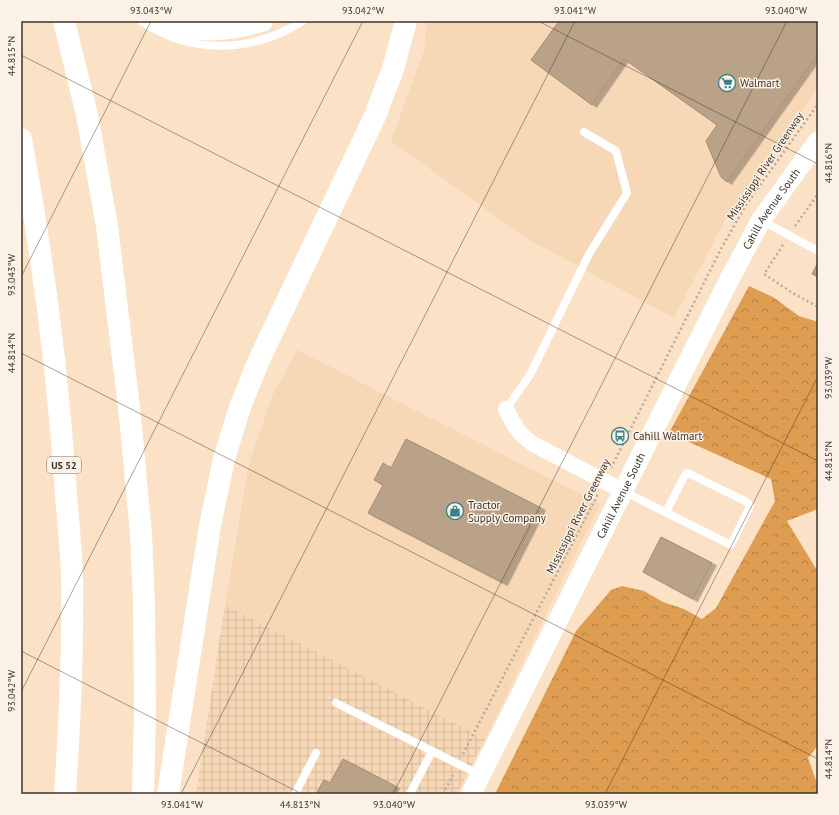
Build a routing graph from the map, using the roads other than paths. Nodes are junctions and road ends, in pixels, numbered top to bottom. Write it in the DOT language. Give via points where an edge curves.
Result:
graph roads {
  1 [pos="64,21"];
  2 [pos="141,21"];
  3 [pos="163,21"];
  4 [pos="262,21"];
  5 [pos="303,21"];
  6 [pos="406,21"];
  7 [pos="584,132"];
  8 [pos="21,139"];
  9 [pos="818,141"];
  10 [pos="761,220"];
  11 [pos="818,250"];
  12 [pos="506,409"];
  13 [pos="623,491"];
  14 [pos="666,512"];
  15 [pos="336,703"];
  16 [pos="432,751"];
  17 [pos="316,753"];
  18 [pos="481,775"];
  19 [pos="65,794"];
  20 [pos="143,794"];
  21 [pos="168,794"];
  22 [pos="296,794"];
  23 [pos="410,794"];
  24 [pos="472,794"];
  1 -- 20 [label="highway" via="88,115 107,226 130,416 141,534 144,606"];
  2 -- 5 [label="lane" via="171,37 221,47 266,40"];
  3 -- 4 [label="highway" via="195,29 214,30 238,28"];
  6 -- 21 [label="highway" via="393,69 375,116 259,360 240,407 224,459 210,526"];
  7 -- 12 [label="lane" via="616,151 626,193 589,254 530,375"];
  8 -- 19 [label="highway, US 52" via="37,228 60,408 72,574 72,644"];
  9 -- 10 [label="street, Cahill Avenue South"];
  10 -- 11 [label="lane"];
  10 -- 13 [label="street, Cahill Avenue South"];
  12 -- 13 [label="street" via="514,427 533,444"];
  13 -- 14 [label="lane"];
  13 -- 18 [label="street, Cahill Avenue South"];
  14 -- 14 [label="lane" via="731,545 750,509 748,502 688,473"];
  15 -- 16 [label="lane"];
  16 -- 18 [label="lane"];
  16 -- 23 [label="lane"];
  17 -- 22 [label="lane"];
  18 -- 24 [label="street, Cahill Avenue South"];
}
